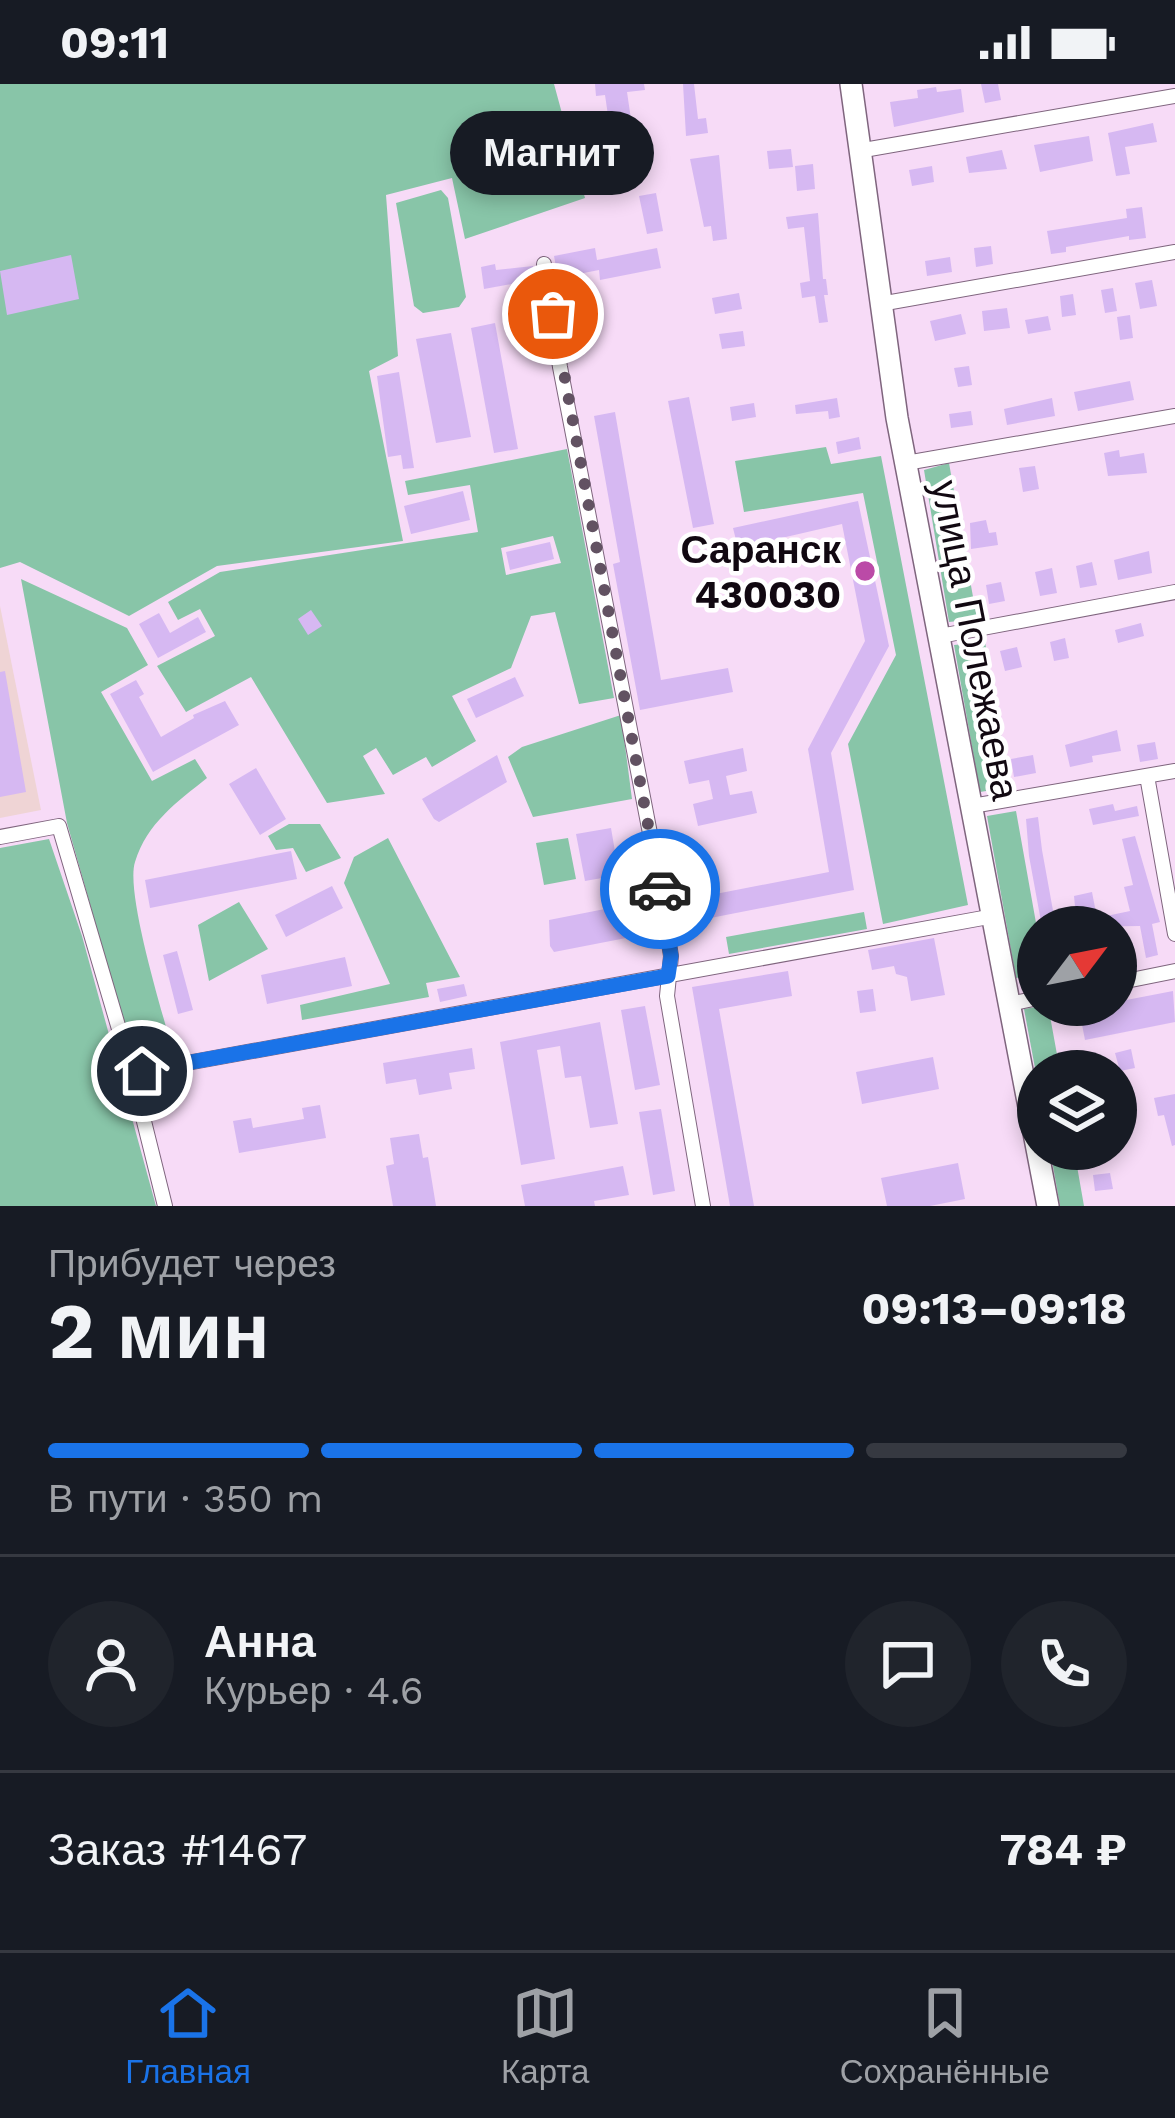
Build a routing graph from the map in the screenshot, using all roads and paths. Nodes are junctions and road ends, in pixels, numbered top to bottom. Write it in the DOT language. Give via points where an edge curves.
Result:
graph roads {
  1 [pos="851,84"];
  2 [pos="1175,96"];
  3 [pos="858,151"];
  4 [pos="1175,252"];
  5 [pos="544,263"];
  6 [pos="880,304"];
  7 [pos="1175,416"];
  8 [pos="906,463"];
  9 [pos="1175,592"];
  10 [pos="940,635"];
  11 [pos="1175,771"];
  12 [pos="1147,776"];
  13 [pos="972,806"];
  14 [pos="0,837"];
  15 [pos="994,916"];
  16 [pos="1175,934"];
  17 [pos="1175,971"];
  18 [pos="668,976"];
  19 [pos="1137,979"];
  20 [pos="1017,1002"];
  21 [pos="1009,1004"];
  22 [pos="132,1073"];
  23 [pos="166,1206"];
  24 [pos="703,1206"];
  25 [pos="1048,1206"];
  1 -- 3 [label="main road, улица Полежаева"];
  2 -- 3 [label="street"];
  3 -- 6 [label="main road, улица Полежаева"];
  4 -- 6 [label="street"];
  5 -- 18 [label="street" via="659,880"];
  6 -- 8 [label="main road, улица Полежаева"];
  7 -- 8 [label="street"];
  8 -- 10 [label="main road, улица Полежаева"];
  9 -- 10 [label="street"];
  10 -- 13 [label="main road, улица Полежаева"];
  11 -- 12 [label="street"];
  12 -- 13 [label="street"];
  12 -- 16 [label="street"];
  13 -- 15 [label="main road, улица Полежаева"];
  14 -- 22 [label="street" via="59,826"];
  15 -- 18 [label="street"];
  15 -- 21 [label="main road, улица Полежаева"];
  17 -- 19 [label="street"];
  18 -- 22 [label="street"];
  18 -- 24 [label="street"];
  20 -- 21 [label="street"];
  21 -- 25 [label="main road, улица Полежаева"];
  22 -- 23 [label="street"];
}
